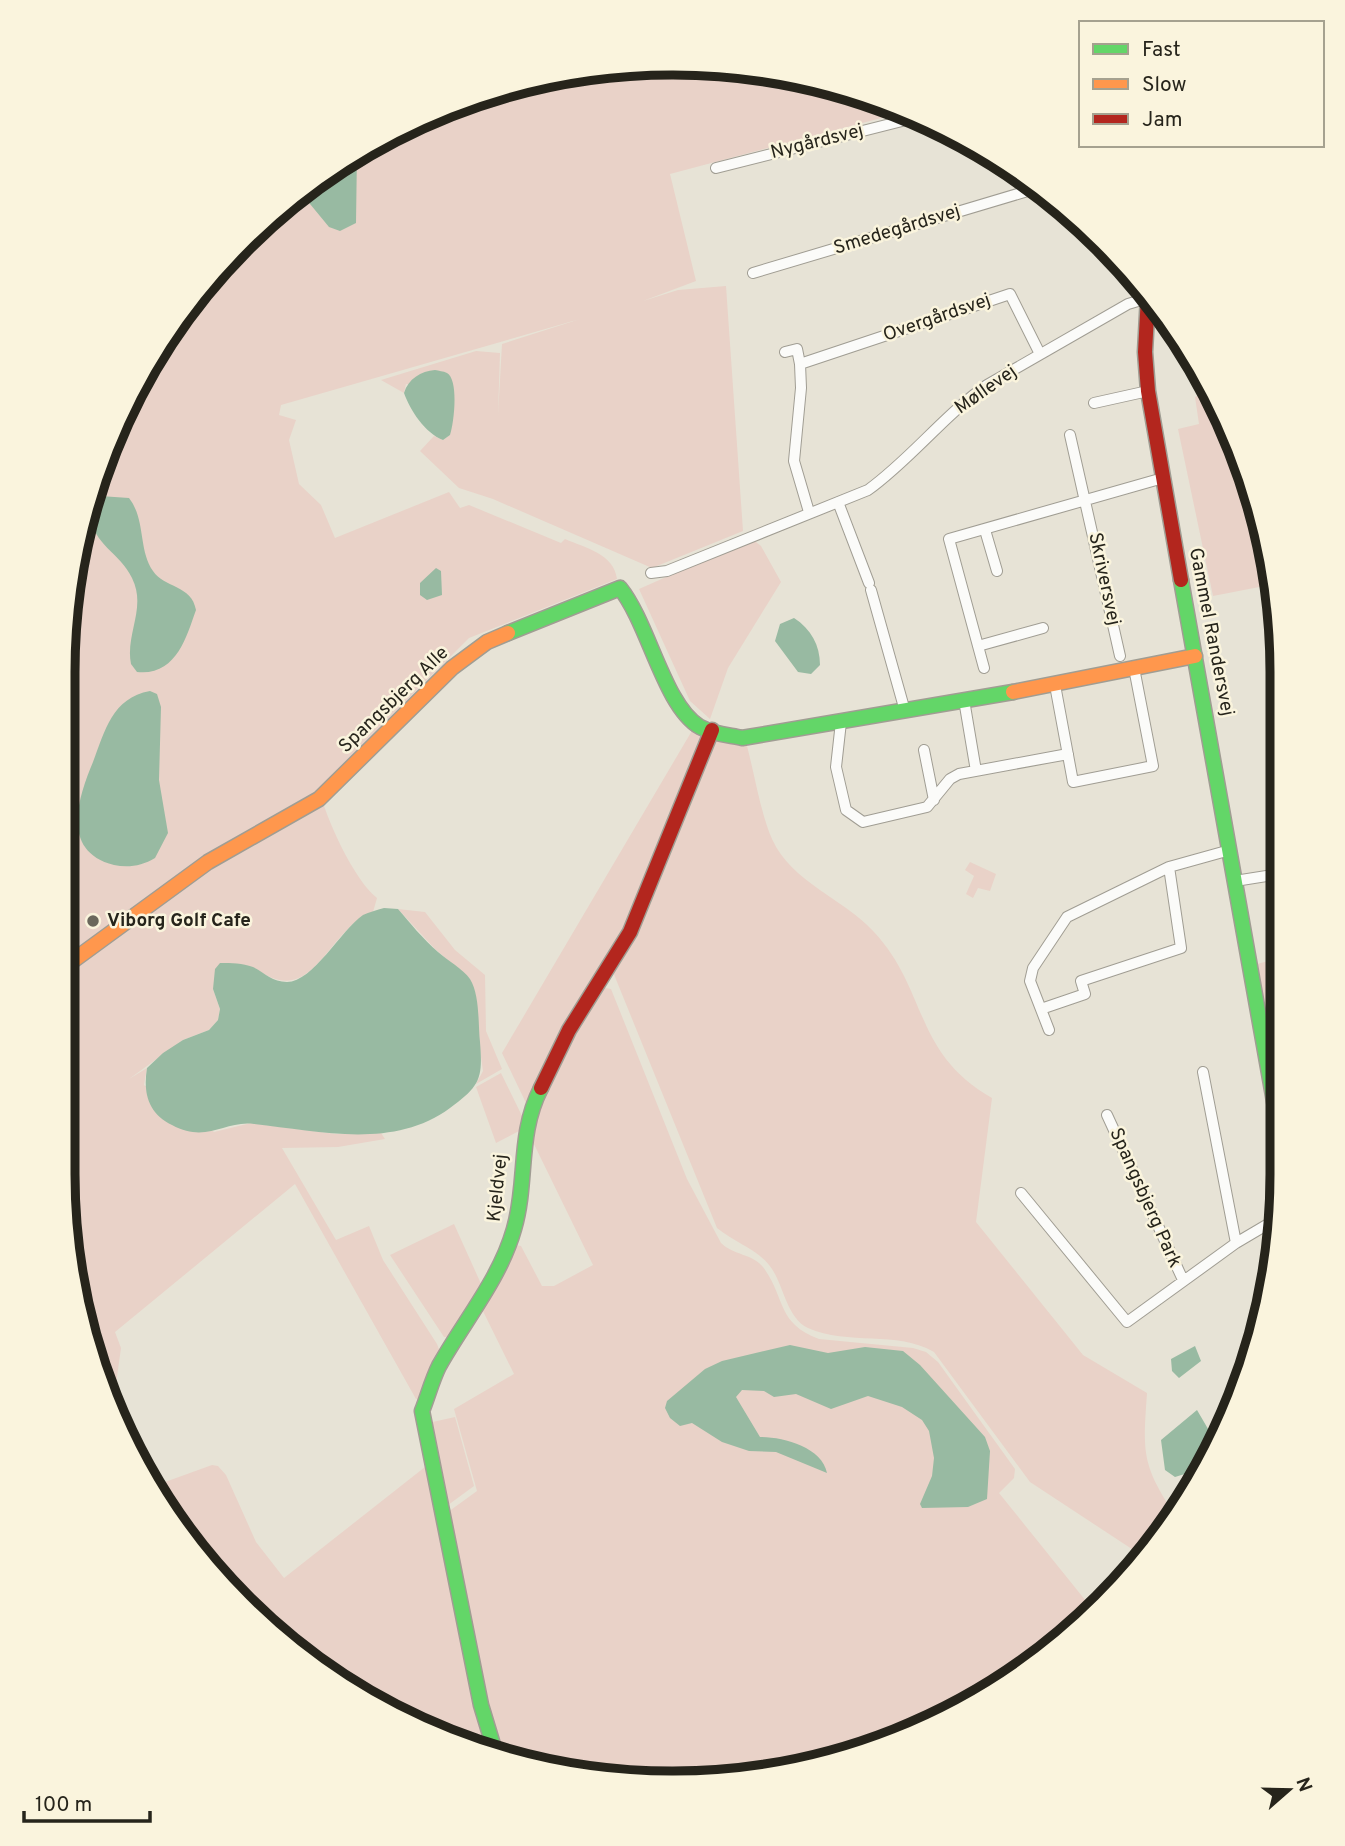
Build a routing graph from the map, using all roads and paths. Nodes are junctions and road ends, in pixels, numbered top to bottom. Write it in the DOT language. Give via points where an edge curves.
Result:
graph roads {
  1 [pos="901,121"];
  2 [pos="716,168"];
  3 [pos="1026,192"];
  4 [pos="753,273"];
  5 [pos="1139,300"];
  6 [pos="1147,311"];
  7 [pos="785,352"];
  8 [pos="1040,354"];
  9 [pos="800,364"];
  10 [pos="1148,391"];
  11 [pos="1094,403"];
  12 [pos="1070,435"];
  13 [pos="1163,478"];
  14 [pos="838,502"];
  15 [pos="1087,502"];
  16 [pos="809,512"];
  17 [pos="985,530"];
  18 [pos="997,571"];
  19 [pos="652,573"];
  20 [pos="1043,628"];
  21 [pos="978,646"];
  22 [pos="1121,656"];
  23 [pos="1195,656"];
  24 [pos="984,668"];
  25 [pos="1135,668"];
  26 [pos="1055,685"];
  27 [pos="964,700"];
  28 [pos="905,710"];
  29 [pos="841,722"];
  30 [pos="712,730"];
  31 [pos="923,750"];
  32 [pos="1068,754"];
  33 [pos="976,771"];
  34 [pos="933,800"];
  35 [pos="1230,850"];
  36 [pos="1168,867"];
  37 [pos="1270,875"];
  38 [pos="1235,881"];
  39 [pos="75,959"];
  40 [pos="1041,1009"];
  41 [pos="1049,1030"];
  42 [pos="1270,1056"];
  43 [pos="1203,1072"];
  44 [pos="1107,1115"];
  45 [pos="1021,1192"];
  46 [pos="1267,1225"];
  47 [pos="1236,1243"];
  48 [pos="1183,1280"];
  49 [pos="492,1742"];
  1 -- 2 [label="street, Nygårdsvej"];
  3 -- 4 [label="street, Smedegårdsvej"];
  5 -- 8 [label="street, Møllevej"];
  6 -- 10 [label="street, Gammel Randersvej"];
  7 -- 9 [label="street" via="797,349"];
  8 -- 9 [label="street, Overgårdsvej" via="1010,293"];
  8 -- 14 [label="street, Møllevej" via="967,400 896,470 868,490"];
  9 -- 16 [label="street" via="794,461"];
  10 -- 11 [label="street"];
  10 -- 13 [label="street, Gammel Randersvej"];
  12 -- 15 [label="street, Skriversvej"];
  13 -- 15 [label="street"];
  13 -- 23 [label="street, Gammel Randersvej"];
  14 -- 16 [label="street, Møllevej"];
  14 -- 28 [label="street" via="870,587"];
  15 -- 17 [label="street"];
  15 -- 22 [label="street, Skriversvej"];
  16 -- 19 [label="street, Møllevej" via="667,571"];
  17 -- 18 [label="street"];
  17 -- 21 [label="street" via="949,538"];
  20 -- 21 [label="street"];
  21 -- 24 [label="street"];
  23 -- 25 [label="street, Spangsbjerg Alle"];
  23 -- 35 [label="street, Gammel Randersvej"];
  25 -- 26 [label="street, Spangsbjerg Alle"];
  25 -- 32 [label="street" via="1153,766 1073,782"];
  26 -- 27 [label="street, Spangsbjerg Alle"];
  26 -- 32 [label="street"];
  27 -- 28 [label="street, Spangsbjerg Alle"];
  27 -- 33 [label="street"];
  28 -- 29 [label="street, Spangsbjerg Alle"];
  29 -- 30 [label="street, Spangsbjerg Alle" via="743,738"];
  29 -- 34 [label="street" via="836,766 846,810 854,818 863,822 918,811"];
  30 -- 39 [label="street, Spangsbjerg Alle" via="697,725 683,708 635,605 620,588 487,642 452,668 319,799 208,862"];
  30 -- 49 [label="street, Kjeldvej" via="630,932 569,1030 531,1107 514,1230 499,1267 438,1368 422,1411"];
  31 -- 34 [label="street"];
  32 -- 33 [label="street"];
  33 -- 34 [label="street" via="950,779"];
  35 -- 36 [label="street"];
  35 -- 38 [label="street, Gammel Randersvej"];
  36 -- 40 [label="street" via="1068,917 1033,968 1030,981"];
  36 -- 40 [label="street" via="1181,948 1081,981 1085,994"];
  37 -- 38 [label="street"];
  38 -- 42 [label="street, Gammel Randersvej"];
  40 -- 41 [label="street"];
  43 -- 47 [label="street"];
  44 -- 48 [label="street, Spangsbjerg Park"];
  45 -- 48 [label="street, Spangsbjerg Park" via="1127,1322"];
  46 -- 47 [label="street, Spangsbjerg Park"];
  47 -- 48 [label="street, Spangsbjerg Park"];
}
